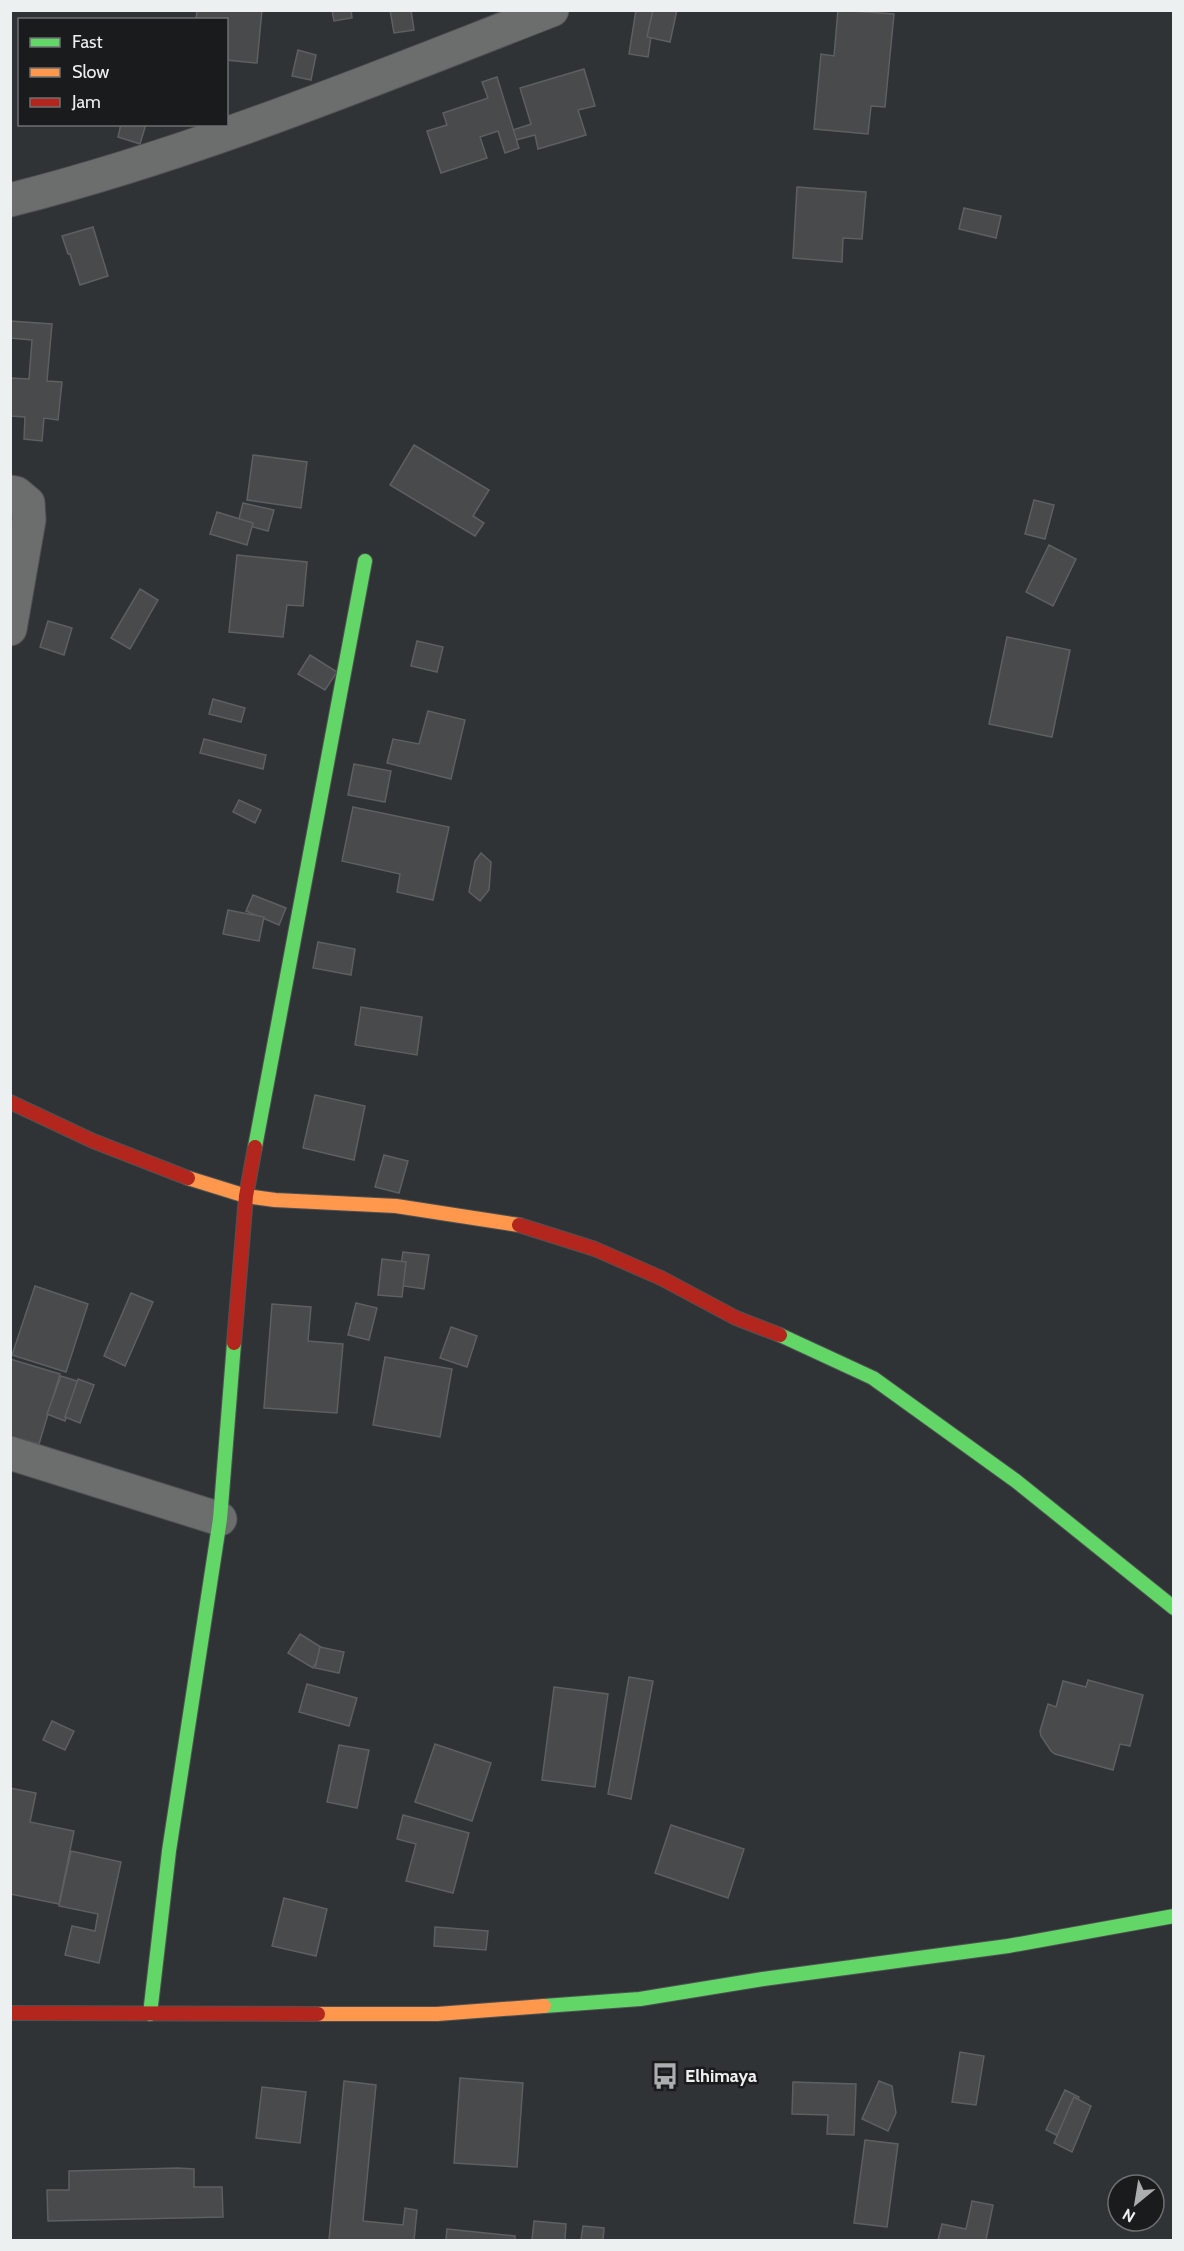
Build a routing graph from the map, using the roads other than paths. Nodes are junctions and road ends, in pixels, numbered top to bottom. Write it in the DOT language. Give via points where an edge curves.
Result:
graph roads {
  1 [pos="552,10"];
  2 [pos="10,200"];
  3 [pos="10,492"];
  4 [pos="365,561"];
  5 [pos="10,628"];
  6 [pos="10,1102"];
  7 [pos="246,1196"];
  8 [pos="10,1453"];
  9 [pos="220,1519"];
  10 [pos="1173,1608"];
  11 [pos="1173,1917"];
  12 [pos="10,2013"];
  13 [pos="150,2014"];
  1 -- 2 [label="street" via="257,124 80,183"];
  3 -- 5 [label="street" via="28,503 29,520"];
  4 -- 7 [label="street"];
  6 -- 7 [label="street" via="183,1177"];
  7 -- 9 [label="street"];
  7 -- 10 [label="street" via="396,1206 519,1226 595,1249 661,1278 736,1318 796,1341 873,1378 1017,1481"];
  8 -- 9 [label="street"];
  9 -- 13 [label="street" via="169,1851"];
  11 -- 13 [label="street" via="1008,1946 640,1999 437,2014"];
  12 -- 13 [label="street"];
}
